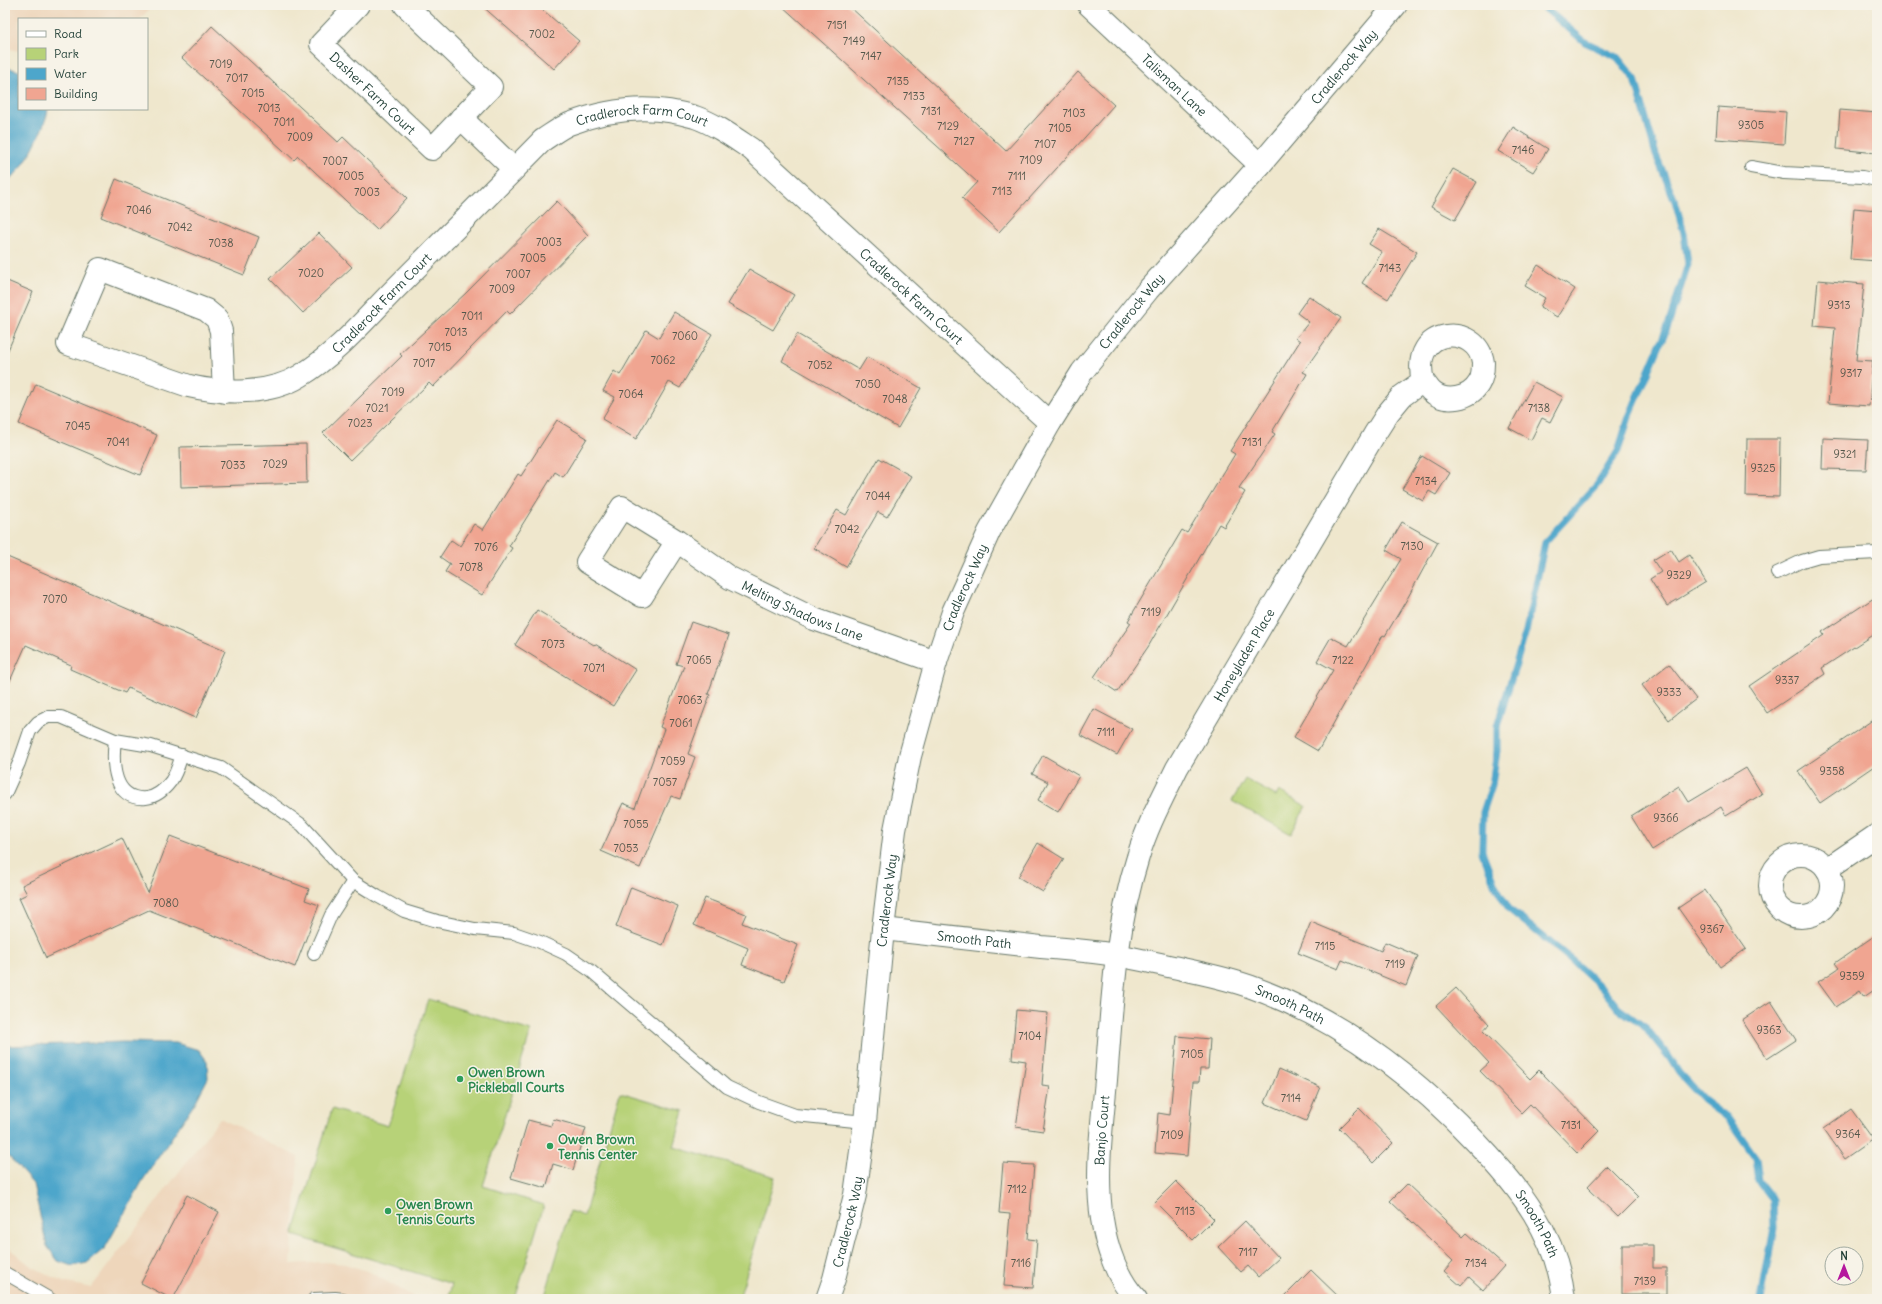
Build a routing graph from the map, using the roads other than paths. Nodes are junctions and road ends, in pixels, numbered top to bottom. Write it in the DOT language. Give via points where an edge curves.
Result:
graph roads {
  1 [pos="358,5"];
  2 [pos="405,5"];
  3 [pos="1089,5"];
  4 [pos="1396,5"];
  5 [pos="461,118"];
  6 [pos="1260,165"];
  7 [pos="1751,167"];
  8 [pos="514,169"];
  9 [pos="1877,180"];
  10 [pos="1424,381"];
  11 [pos="224,392"];
  12 [pos="1050,423"];
  13 [pos="677,541"];
  14 [pos="1877,553"];
  15 [pos="1777,573"];
  16 [pos="936,662"];
  17 [pos="115,740"];
  18 [pos="182,756"];
  19 [pos="5,794"];
  20 [pos="1877,835"];
  21 [pos="1827,869"];
  22 [pos="353,881"];
  23 [pos="883,929"];
  24 [pos="314,954"];
  25 [pos="1116,955"];
  26 [pos="865,1122"];
  27 [pos="5,1273"];
  28 [pos="49,1299"];
  29 [pos="314,1299"];
  30 [pos="343,1299"];
  31 [pos="827,1299"];
  32 [pos="1136,1299"];
  33 [pos="1564,1299"];
  1 -- 5 [label="street, Dasher Farm Court" via="321,44 432,149"];
  2 -- 5 [label="street, Dasher Farm Court" via="491,87"];
  3 -- 6 [label="street, Talisman Lane"];
  4 -- 6 [label="street, Cradlerock Way"];
  5 -- 8 [label="street"];
  6 -- 12 [label="street, Cradlerock Way" via="1120,322 1082,372"];
  7 -- 9 [label="lane" via="1784,173"];
  8 -- 11 [label="street, Cradlerock Farm Court" via="320,361 300,376 282,384 254,390"];
  8 -- 12 [label="street, Cradlerock Farm Court" via="543,140 568,125 593,116 618,110 645,108 696,118 723,131 751,150"];
  10 -- 25 [label="street, Honeyladen Place" via="1402,396 1388,413 1177,768 1138,856"];
  11 -- 11 [label="street, Cradlerock Farm Court" via="189,386 68,344 100,269 206,310 217,319 221,331"];
  12 -- 16 [label="street, Cradlerock Way" via="989,532 953,612"];
  13 -- 16 [label="street, Melting Shadows Lane" via="730,578 814,619"];
  14 -- 15 [label="lane" via="1819,556"];
  16 -- 23 [label="street, Cradlerock Way" via="910,756 895,830"];
  17 -- 18 [label="lane" via="151,746"];
  17 -- 18 [label="lane" via="113,754 119,784 125,794 138,799 150,798 162,791 172,780"];
  17 -- 19 [label="lane" via="62,716 48,717 38,722 30,731"];
  18 -- 22 [label="lane" via="221,768 302,825"];
  20 -- 21 [label="street"];
  22 -- 24 [label="lane" via="331,915"];
  22 -- 26 [label="lane" via="404,911 475,929 514,933 566,954 612,988 727,1087 795,1115"];
  23 -- 25 [label="street, Smooth Path"];
  23 -- 26 [label="street, Cradlerock Way"];
  25 -- 32 [label="street, Banjo Court" via="1100,1157 1100,1191 1102,1219 1109,1247 1120,1274"];
  25 -- 33 [label="street, Smooth Path" via="1217,977 1254,988 1319,1018 1395,1066 1429,1095 1518,1189 1542,1230 1556,1262"];
  26 -- 31 [label="street, Cradlerock Way" via="855,1195"];
  27 -- 28 [label="lane"];
  29 -- 30 [label="lane"];
}
